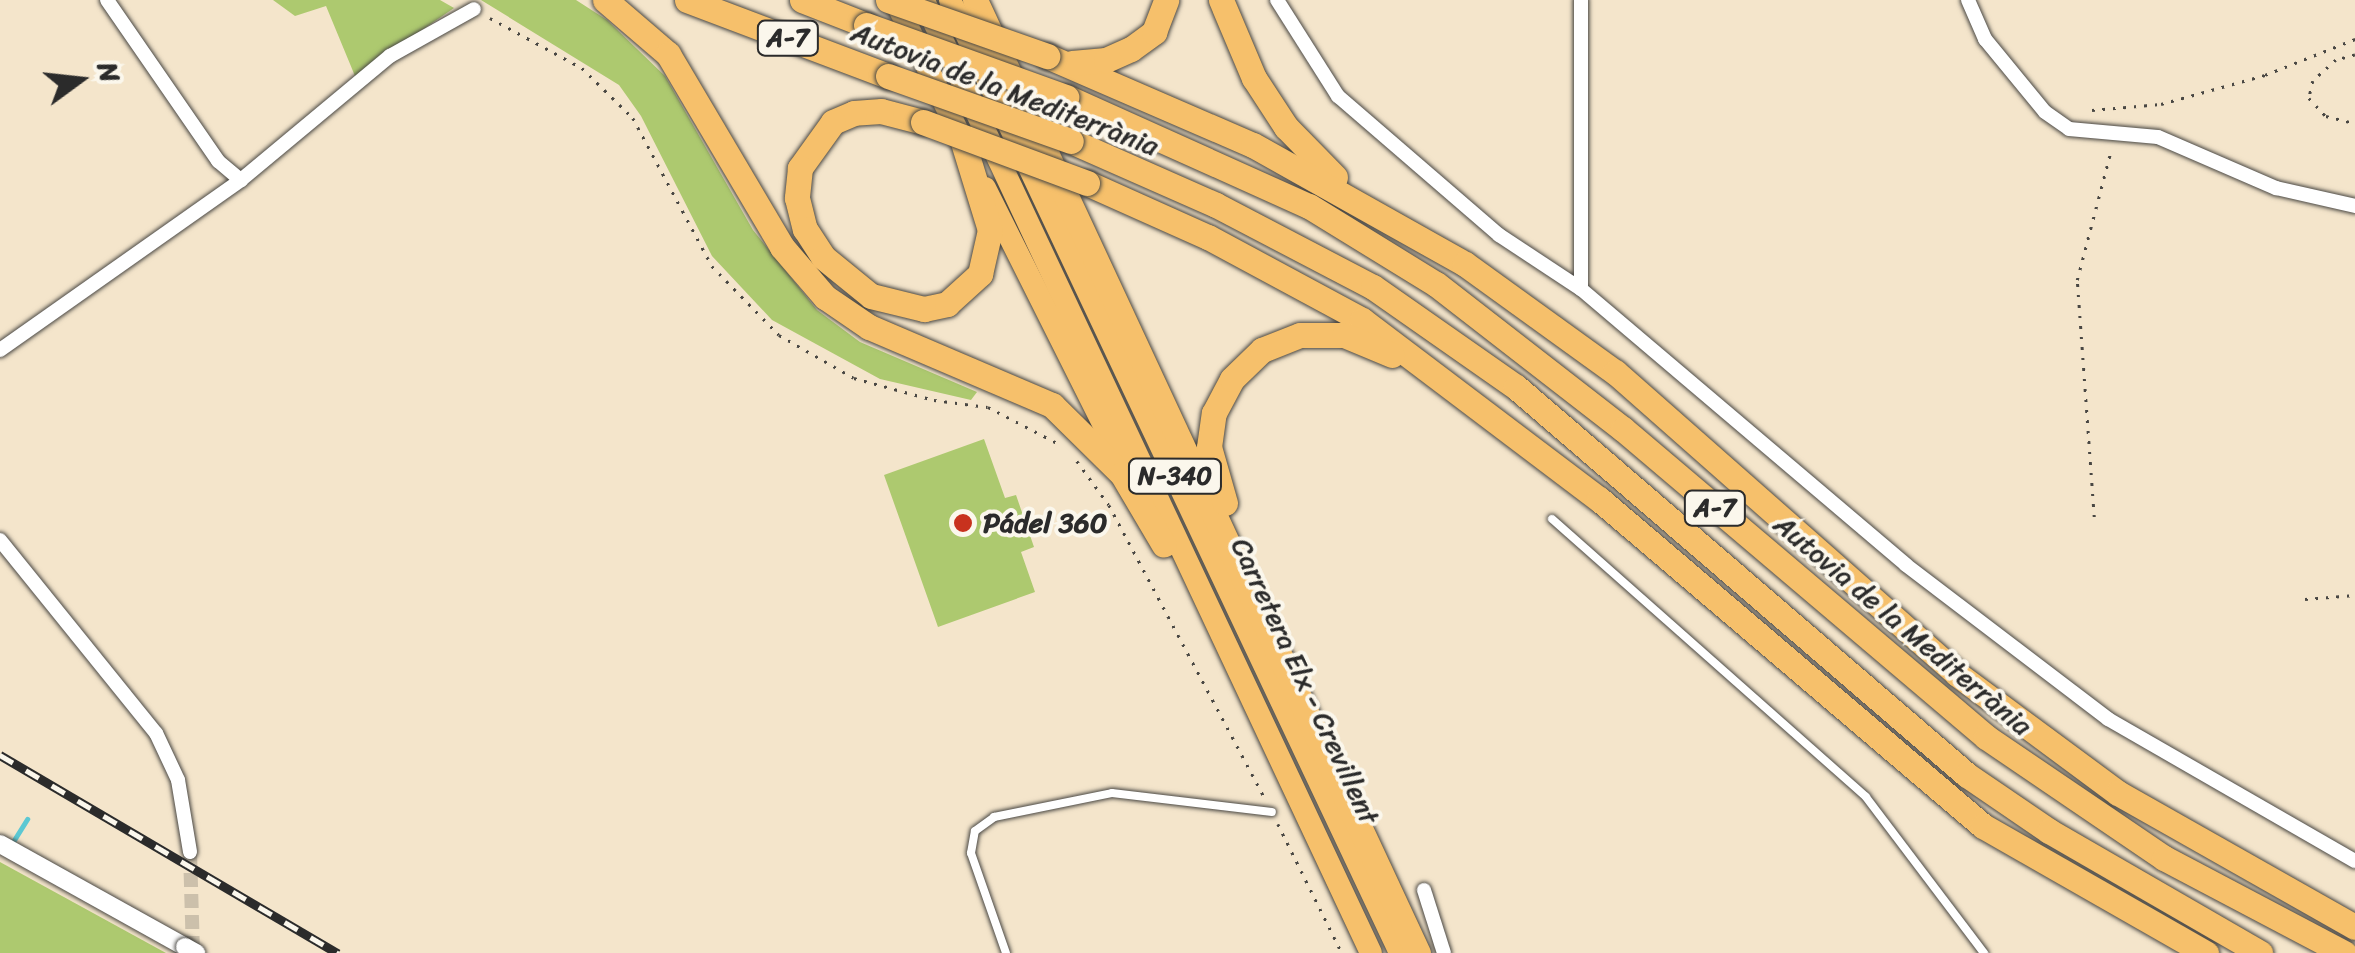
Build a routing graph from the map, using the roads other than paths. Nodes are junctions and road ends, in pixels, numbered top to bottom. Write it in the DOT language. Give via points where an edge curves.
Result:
graph roads {
  1 [pos="108,0"];
  2 [pos="605,0"];
  3 [pos="687,0"];
  4 [pos="802,0"];
  5 [pos="892,0"];
  6 [pos="923,0"];
  7 [pos="950,0"];
  8 [pos="974,0"];
  9 [pos="1166,0"];
  10 [pos="1221,0"];
  11 [pos="1277,0"];
  12 [pos="1581,0"];
  13 [pos="1968,0"];
  14 [pos="474,9"];
  15 [pos="1055,60"];
  16 [pos="963,142"];
  17 [pos="241,180"];
  18 [pos="1361,200"];
  19 [pos="2355,206"];
  20 [pos="1581,289"];
  21 [pos="0,350"];
  22 [pos="1433,372"];
  23 [pos="1552,519"];
  24 [pos="0,540"];
  25 [pos="1164,545"];
  26 [pos="1301,693"];
  27 [pos="1272,812"];
  28 [pos="0,844"];
  29 [pos="190,852"];
  30 [pos="0,855"];
  31 [pos="2355,861"];
  32 [pos="1334,874"];
  33 [pos="1424,890"];
  34 [pos="2355,927"];
  35 [pos="186,951"];
  36 [pos="1006,953"];
  37 [pos="1372,953"];
  38 [pos="1400,953"];
  39 [pos="1418,953"];
  40 [pos="1444,953"];
  41 [pos="1984,953"];
  42 [pos="2206,953"];
  43 [pos="2260,953"];
  44 [pos="2344,953"];
  1 -- 17 [label="street" via="208,147"];
  2 -- 25 [label="highway" via="668,54 782,247 825,298 886,335 1052,405 1122,474"];
  3 -- 43 [label="highway, Autovia de la Mediterrània / A-7, bridge" via="1071,140 1373,287 1546,411 1968,774 2083,852"];
  4 -- 44 [label="highway, Autovia de la Mediterrània / A-7, bridge" via="1066,97 1310,206 1436,284 1623,428 1986,737 2164,858"];
  5 -- 15 [label="highway, bridge"];
  5 -- 16 [label="highway"];
  6 -- 32 [label="highway, Carretera Elx - Crevillent / N-340"];
  7 -- 38 [label="highway, Carretera Elx - Crevillent / N-340"];
  8 -- 26 [label="highway"];
  9 -- 15 [label="highway" via="1154,32 1131,49 1106,60"];
  10 -- 18 [label="highway" via="1254,78 1286,126"];
  11 -- 20 [label="street" via="1338,96 1499,236"];
  12 -- 20 [label="street"];
  13 -- 19 [label="street" via="1985,39 2044,112 2069,129 2158,137 2276,188"];
  14 -- 17 [label="street" via="390,56"];
  15 -- 18 [label="highway" via="1254,144"];
  16 -- 22 [label="highway, bridge" via="990,230 980,274 966,294 936,307 870,296 823,256 796,198 800,168 833,122 881,111 1087,183 1208,237 1362,320"];
  16 -- 25 [label="highway"];
  17 -- 21 [label="street"];
  18 -- 34 [label="highway" via="1465,264 1615,372 1958,674 2104,782"];
  20 -- 31 [label="street" via="1906,565 2108,718"];
  22 -- 26 [label="highway" via="1344,335 1300,335 1262,350 1232,379 1214,413 1208,448 1228,513"];
  22 -- 42 [label="highway" via="1600,500 1983,826"];
  23 -- 41 [label="lane" via="1866,797"];
  24 -- 29 [label="street" via="156,734 178,780"];
  25 -- 32 [label="highway"];
  26 -- 39 [label="highway"];
  27 -- 36 [label="lane" via="1112,793 994,816 974,832 971,853"];
  28 -- 35 [label="street"];
  30 -- 35 [label="street"];
  32 -- 37 [label="highway, Carretera Elx - Crevillent / N-340"];
  33 -- 40 [label="street"];
}
